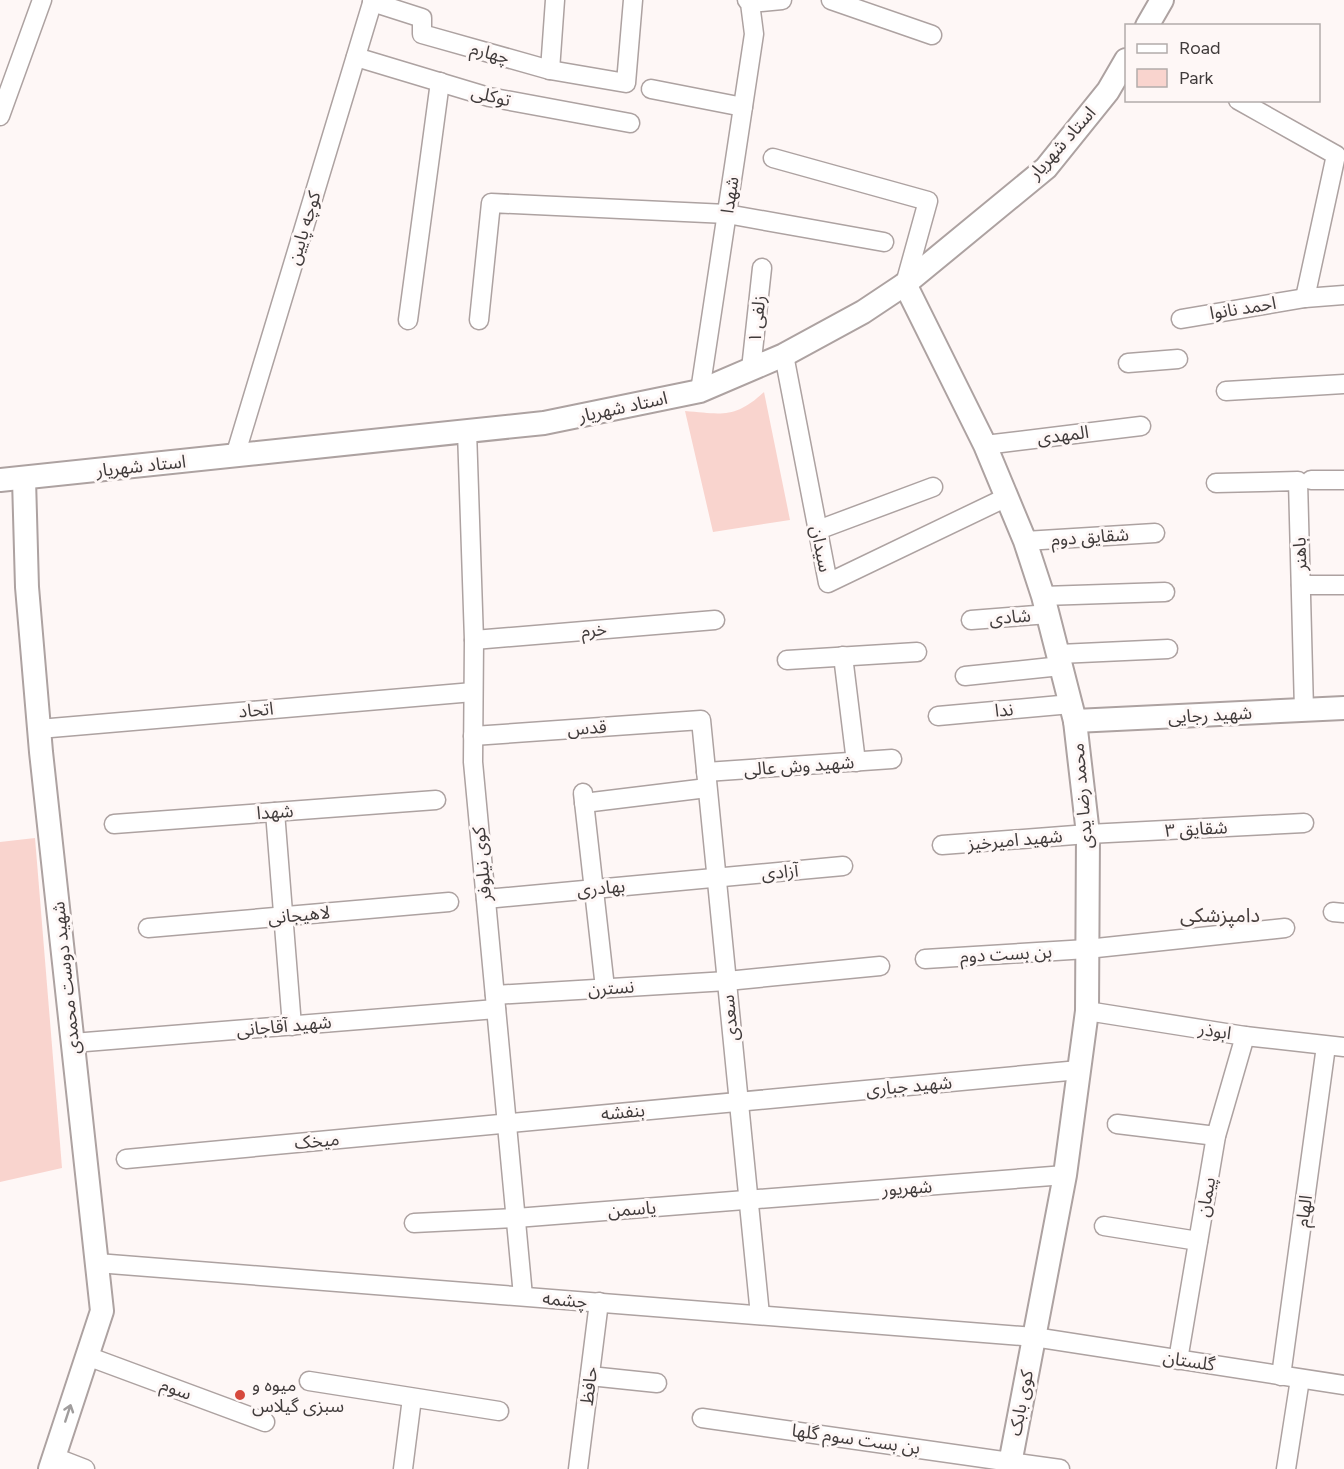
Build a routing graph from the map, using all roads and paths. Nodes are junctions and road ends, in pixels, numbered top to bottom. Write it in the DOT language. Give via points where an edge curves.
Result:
graph roads {
  1 [pos="42,0"];
  2 [pos="555,0"];
  3 [pos="633,0"];
  4 [pos="782,0"];
  5 [pos="831,0"];
  6 [pos="1162,0"];
  7 [pos="372,1"];
  8 [pos="748,2"];
  9 [pos="1148,24"];
  10 [pos="932,36"];
  11 [pos="356,57"];
  12 [pos="1125,62"];
  13 [pos="550,70"];
  14 [pos="440,82"];
  15 [pos="651,88"];
  16 [pos="1242,102"];
  17 [pos="743,107"];
  18 [pos="0,116"];
  19 [pos="630,123"];
  20 [pos="773,158"];
  21 [pos="727,214"];
  22 [pos="884,242"];
  23 [pos="762,268"];
  24 [pos="905,284"];
  25 [pos="1344,295"];
  26 [pos="1305,298"];
  27 [pos="1181,319"];
  28 [pos="408,320"];
  29 [pos="478,320"];
  30 [pos="784,355"];
  31 [pos="1178,359"];
  32 [pos="1128,363"];
  33 [pos="751,369"];
  34 [pos="1344,384"];
  35 [pos="700,391"];
  36 [pos="1226,392"];
  37 [pos="1141,426"];
  38 [pos="466,431"];
  39 [pos="985,445"];
  40 [pos="235,456"];
  41 [pos="24,479"];
  42 [pos="0,480"];
  43 [pos="1311,480"];
  44 [pos="1344,480"];
  45 [pos="1216,483"];
  46 [pos="933,487"];
  47 [pos="1007,497"];
  48 [pos="818,530"];
  49 [pos="1155,533"];
  50 [pos="1025,541"];
  51 [pos="1301,585"];
  52 [pos="1344,585"];
  53 [pos="1165,592"];
  54 [pos="1046,605"];
  55 [pos="715,620"];
  56 [pos="971,620"];
  57 [pos="474,640"];
  58 [pos="1168,649"];
  59 [pos="917,652"];
  60 [pos="843,657"];
  61 [pos="787,660"];
  62 [pos="1060,660"];
  63 [pos="965,676"];
  64 [pos="473,692"];
  65 [pos="1344,708"];
  66 [pos="1304,710"];
  67 [pos="1073,713"];
  68 [pos="938,716"];
  69 [pos="701,720"];
  70 [pos="39,729"];
  71 [pos="473,736"];
  72 [pos="892,759"];
  73 [pos="856,762"];
  74 [pos="707,780"];
  75 [pos="436,800"];
  76 [pos="275,812"];
  77 [pos="1304,823"];
  78 [pos="114,824"];
  79 [pos="1088,834"];
  80 [pos="942,845"];
  81 [pos="843,866"];
  82 [pos="716,878"];
  83 [pos="594,889"];
  84 [pos="486,899"];
  85 [pos="449,902"];
  86 [pos="284,916"];
  87 [pos="148,928"];
  88 [pos="1285,928"];
  89 [pos="1087,949"];
  90 [pos="925,959"];
  91 [pos="880,966"];
  92 [pos="727,981"];
  93 [pos="605,988"];
  94 [pos="495,1002"];
  95 [pos="1087,1011"];
  96 [pos="292,1026"];
  97 [pos="1245,1036"];
  98 [pos="73,1043"];
  99 [pos="1335,1046"];
  100 [pos="1079,1070"];
  101 [pos="739,1102"];
  102 [pos="507,1123"];
  103 [pos="1117,1124"];
  104 [pos="1216,1137"];
  105 [pos="126,1159"];
  106 [pos="1065,1175"];
  107 [pos="748,1200"];
  108 [pos="516,1218"];
  109 [pos="414,1223"];
  110 [pos="1104,1226"];
  111 [pos="1198,1241"];
  112 [pos="97,1263"];
  113 [pos="523,1296"];
  114 [pos="599,1302"];
  115 [pos="760,1315"];
  116 [pos="1034,1337"];
  117 [pos="87,1356"];
  118 [pos="1178,1360"];
  119 [pos="590,1376"];
  120 [pos="1281,1376"];
  121 [pos="1300,1378"];
  122 [pos="309,1381"];
  123 [pos="657,1383"];
  124 [pos="1344,1385"];
  125 [pos="412,1398"];
  126 [pos="498,1411"];
  127 [pos="702,1418"];
  128 [pos="266,1422"];
  129 [pos="52,1463"];
  130 [pos="1010,1465"];
  131 [pos="85,1469"];
  132 [pos="403,1469"];
  133 [pos="578,1469"];
  134 [pos="1060,1469"];
  135 [pos="1286,1469"];
  1 -- 18 [label="street"];
  2 -- 13 [label="street"];
  3 -- 13 [label="street, چهارم" via="626,83"];
  4 -- 8 [label="street"];
  5 -- 10 [label="street"];
  6 -- 9 [label="main road"];
  7 -- 11 [label="street, کوچه پایین"];
  7 -- 13 [label="street, چهارم" via="422,18 422,34"];
  8 -- 17 [label="street, شهدا" via="754,34"];
  11 -- 14 [label="street, توکلی"];
  11 -- 40 [label="street, کوچه پایین"];
  12 -- 24 [label="main road, استاد شهریار" via="1108,91 1046,168"];
  14 -- 19 [label="street, توکلی" via="489,97"];
  14 -- 28 [label="street"];
  15 -- 17 [label="street"];
  16 -- 26 [label="street" via="1336,156"];
  17 -- 21 [label="street, شهدا"];
  20 -- 24 [label="street" via="928,201"];
  21 -- 22 [label="street"];
  21 -- 29 [label="street" via="491,204"];
  21 -- 35 [label="street, شهدا"];
  23 -- 33 [label="street, زلفی ۱"];
  24 -- 30 [label="main road, استاد شهریار"];
  24 -- 39 [label="main road, محمد رضا یدی"];
  25 -- 26 [label="street, احمد نانوا"];
  26 -- 27 [label="street, احمد نانوا"];
  30 -- 33 [label="main road, استاد شهریار"];
  30 -- 48 [label="street, سیدان"];
  31 -- 32 [label="street"];
  33 -- 35 [label="main road, استاد شهریار"];
  34 -- 36 [label="street"];
  35 -- 38 [label="main road, استاد شهریار" via="544,423"];
  37 -- 39 [label="street, المهدی"];
  38 -- 40 [label="main road, استاد شهریار"];
  38 -- 57 [label="street, کوی نیلوفر"];
  39 -- 47 [label="main road, محمد رضا یدی"];
  40 -- 41 [label="main road, استاد شهریار"];
  41 -- 42 [label="main road, استاد شهریار"];
  41 -- 70 [label="main road, شهید دوست محمدی" via="27,587"];
  43 -- 44 [label="street"];
  45 -- 51 [label="street, باهنر" via="1298,481"];
  46 -- 48 [label="street"];
  47 -- 48 [label="street, سیدان" via="828,584"];
  47 -- 50 [label="main road, محمد رضا یدی"];
  49 -- 50 [label="street, شقایق دوم"];
  50 -- 54 [label="main road, محمد رضا یدی"];
  51 -- 52 [label="street"];
  51 -- 66 [label="street, باهنر"];
  53 -- 54 [label="street, شادی"];
  54 -- 56 [label="street, شادی"];
  54 -- 62 [label="main road, محمد رضا یدی"];
  55 -- 57 [label="street, خرم"];
  57 -- 64 [label="street, کوی نیلوفر"];
  58 -- 62 [label="street"];
  59 -- 60 [label="street"];
  60 -- 61 [label="street"];
  60 -- 73 [label="street"];
  62 -- 63 [label="street"];
  62 -- 67 [label="main road, محمد رضا یدی"];
  64 -- 70 [label="street, اتحاد"];
  64 -- 71 [label="street, کوی نیلوفر"];
  65 -- 66 [label="main road, شهید رجایی"];
  66 -- 67 [label="main road, شهید رجایی"];
  67 -- 68 [label="street, ندا"];
  67 -- 79 [label="main road, محمد رضا یدی"];
  69 -- 71 [label="street, قدس"];
  69 -- 74 [label="street, سعدی"];
  70 -- 98 [label="main road, شهید دوست محمدی"];
  71 -- 84 [label="street, کوی نیلوفر"];
  72 -- 73 [label="street, شهید وش عالی"];
  73 -- 74 [label="street, شهید وش عالی"];
  74 -- 82 [label="street, سعدی"];
  74 -- 83 [label="street, شهید وش عالی" via="583,798"];
  75 -- 76 [label="street, شهدا"];
  76 -- 78 [label="street, شهدا"];
  76 -- 86 [label="street"];
  77 -- 79 [label="street, شقایق ۳"];
  79 -- 80 [label="street, شهید امیرخیز"];
  79 -- 89 [label="main road, محمد رضا یدی"];
  81 -- 82 [label="street, آزادی"];
  82 -- 83 [label="street, بهادری"];
  82 -- 92 [label="street, سعدی"];
  83 -- 84 [label="street, بهادری"];
  83 -- 93 [label="street"];
  84 -- 94 [label="street, کوی نیلوفر"];
  85 -- 86 [label="street, لاهیجانی"];
  86 -- 87 [label="street, لاهیجانی"];
  86 -- 96 [label="street"];
  88 -- 89 [label="street, بن بست دوم"];
  89 -- 90 [label="street, بن بست دوم"];
  89 -- 95 [label="main road, محمد رضا یدی"];
  91 -- 92 [label="street, نسترن"];
  92 -- 93 [label="street, نسترن"];
  92 -- 101 [label="street, سعدی"];
  93 -- 94 [label="street, نسترن"];
  94 -- 96 [label="street, شهید آقاجانی"];
  94 -- 102 [label="street, کوی نیلوفر"];
  95 -- 97 [label="street, ابوذر"];
  95 -- 100 [label="main road, محمد رضا یدی"];
  96 -- 98 [label="street, شهید آقاجانی"];
  97 -- 99 [label="street, ابوذر"];
  97 -- 104 [label="street, پیمان"];
  98 -- 112 [label="main road, شهید دوست محمدی"];
  99 -- 120 [label="street, الهام"];
  100 -- 101 [label="street, شهید جباری"];
  100 -- 106 [label="main road, محمد رضا یدی"];
  101 -- 102 [label="street, بنفشه"];
  101 -- 107 [label="street, سعدی"];
  102 -- 105 [label="street, میخک"];
  102 -- 108 [label="street, کوی نیلوفر"];
  103 -- 104 [label="street"];
  104 -- 111 [label="street, پیمان"];
  106 -- 107 [label="street, شهریور"];
  106 -- 116 [label="main road, محمد رضا یدی"];
  107 -- 108 [label="street, یاسمن"];
  107 -- 115 [label="street, سعدی"];
  108 -- 109 [label="street, یاسمن"];
  108 -- 113 [label="street, کوی نیلوفر"];
  110 -- 111 [label="street"];
  111 -- 118 [label="street, پیمان"];
  112 -- 113 [label="street, چشمه"];
  112 -- 117 [label="main road, شهید دوست محمدی" via="102,1311"];
  113 -- 114 [label="street, چشمه"];
  114 -- 115 [label="street, چشمه"];
  114 -- 119 [label="street, حافظ"];
  115 -- 116 [label="street, چشمه"];
  116 -- 118 [label="street, گلستان"];
  116 -- 130 [label="main road, کوی بابک"];
  117 -- 128 [label="street, سوم"];
  129 -- 117 [label="main road, شهید دوست محمدی, one-way"];
  118 -- 120 [label="street, گلستان"];
  119 -- 123 [label="street"];
  119 -- 133 [label="street, حافظ"];
  120 -- 121 [label="street, گلستان"];
  121 -- 124 [label="street, گلستان"];
  121 -- 135 [label="street"];
  122 -- 125 [label="street"];
  125 -- 126 [label="street"];
  125 -- 132 [label="street"];
  127 -- 130 [label="street, بن بست سوم گلها"];
  129 -- 131 [label="street"];
  130 -- 134 [label="street, بن بست سوم گلها"];
}
